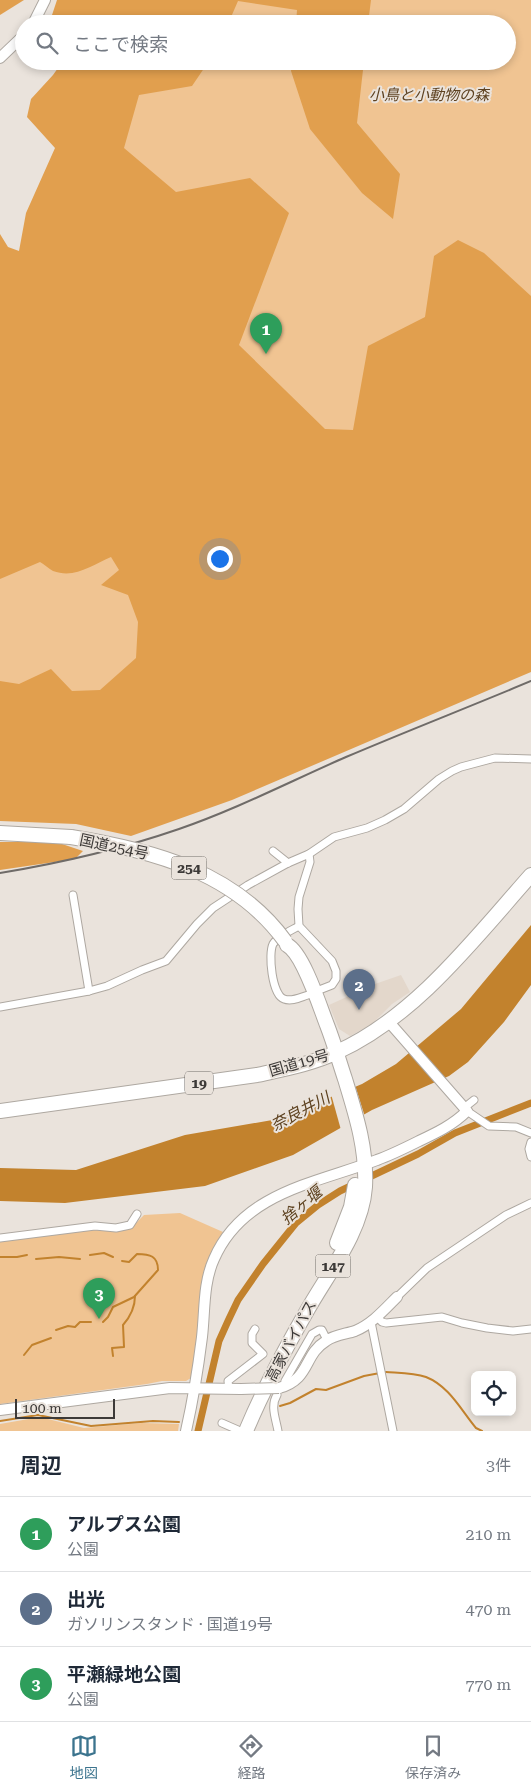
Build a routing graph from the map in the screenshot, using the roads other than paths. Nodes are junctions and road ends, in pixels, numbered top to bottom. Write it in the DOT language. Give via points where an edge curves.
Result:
graph roads {
  1 [pos="45,0"];
  2 [pos="38,15"];
  3 [pos="15,44"];
  4 [pos="0,58"];
  5 [pos="531,759"];
  6 [pos="0,834"];
  7 [pos="273,851"];
  8 [pos="309,854"];
  9 [pos="288,863"];
  10 [pos="531,876"];
  11 [pos="73,895"];
  12 [pos="298,926"];
  13 [pos="89,991"];
  14 [pos="311,994"];
  15 [pos="0,1007"];
  16 [pos="389,1022"];
  17 [pos="334,1059"];
  18 [pos="474,1100"];
  19 [pos="464,1108"];
  20 [pos="0,1111"];
  21 [pos="531,1133"];
  22 [pos="531,1142"];
  23 [pos="531,1157"];
  24 [pos="361,1165"];
  25 [pos="360,1190"];
  26 [pos="531,1203"];
  27 [pos="138,1214"];
  28 [pos="0,1238"];
  29 [pos="397,1297"];
  30 [pos="374,1319"];
  31 [pos="255,1329"];
  32 [pos="531,1329"];
  33 [pos="280,1388"];
  34 [pos="198,1389"];
  35 [pos="224,1389"];
  36 [pos="268,1399"];
  37 [pos="0,1410"];
  38 [pos="222,1422"];
  39 [pos="240,1430"];
  40 [pos="186,1431"];
  41 [pos="278,1431"];
  42 [pos="394,1431"];
  1 -- 2 [label="street"];
  3 -- 4 [label="street"];
  5 -- 8 [label="street" via="495,758 461,767 439,779 404,809 385,820 334,838"];
  6 -- 14 [label="highway, 国道254号 / 254, bridge" via="71,837 115,845 150,854 207,876 248,900 268,919 299,959"];
  7 -- 9 [label="street"];
  8 -- 9 [label="street"];
  8 -- 12 [label="street" via="310,862 300,896"];
  9 -- 13 [label="street" via="213,908 166,961"];
  10 -- 16 [label="highway, 国道19号 / 19" via="463,951"];
  11 -- 13 [label="street"];
  12 -- 14 [label="street" via="332,961 336,971 332,984"];
  12 -- 14 [label="street" via="276,939 270,951 274,988 284,999"];
  13 -- 15 [label="street"];
  14 -- 17 [label="highway, 国道254号 / 254"];
  16 -- 17 [label="highway, 国道19号 / 19"];
  16 -- 19 [label="street"];
  17 -- 20 [label="highway, 国道19号 / 19" via="256,1075"];
  17 -- 24 [label="highway, 高家バイパス / 147"];
  18 -- 19 [label="street"];
  19 -- 21 [label="street" via="489,1126 516,1127"];
  19 -- 24 [label="street" via="452,1124 435,1134"];
  22 -- 23 [label="street"];
  24 -- 25 [label="highway, 高家バイパス / 147"];
  24 -- 34 [label="street" via="274,1197 243,1217 230,1231 210,1270"];
  25 -- 36 [label="highway, 高家バイパス / 147" via="358,1218 351,1235 304,1316"];
  25 -- 39 [label="highway, 高家バイパス / 147" via="335,1249 246,1412"];
  26 -- 29 [label="street" via="433,1264"];
  27 -- 28 [label="street" via="130,1225 123,1227 95,1226"];
  29 -- 30 [label="street"];
  30 -- 32 [label="street" via="386,1323 442,1318 487,1328"];
  30 -- 33 [label="street" via="356,1330 327,1340 317,1348 296,1381"];
  30 -- 42 [label="street"];
  31 -- 35 [label="street" via="252,1342 263,1354 228,1382"];
  33 -- 35 [label="street, bridge"];
  33 -- 36 [label="street"];
  34 -- 35 [label="street"];
  34 -- 37 [label="street" via="152,1389"];
  34 -- 40 [label="street"];
  36 -- 39 [label="highway, 高家バイパス / 147"];
  36 -- 41 [label="street"];
  38 -- 39 [label="street"];
}
